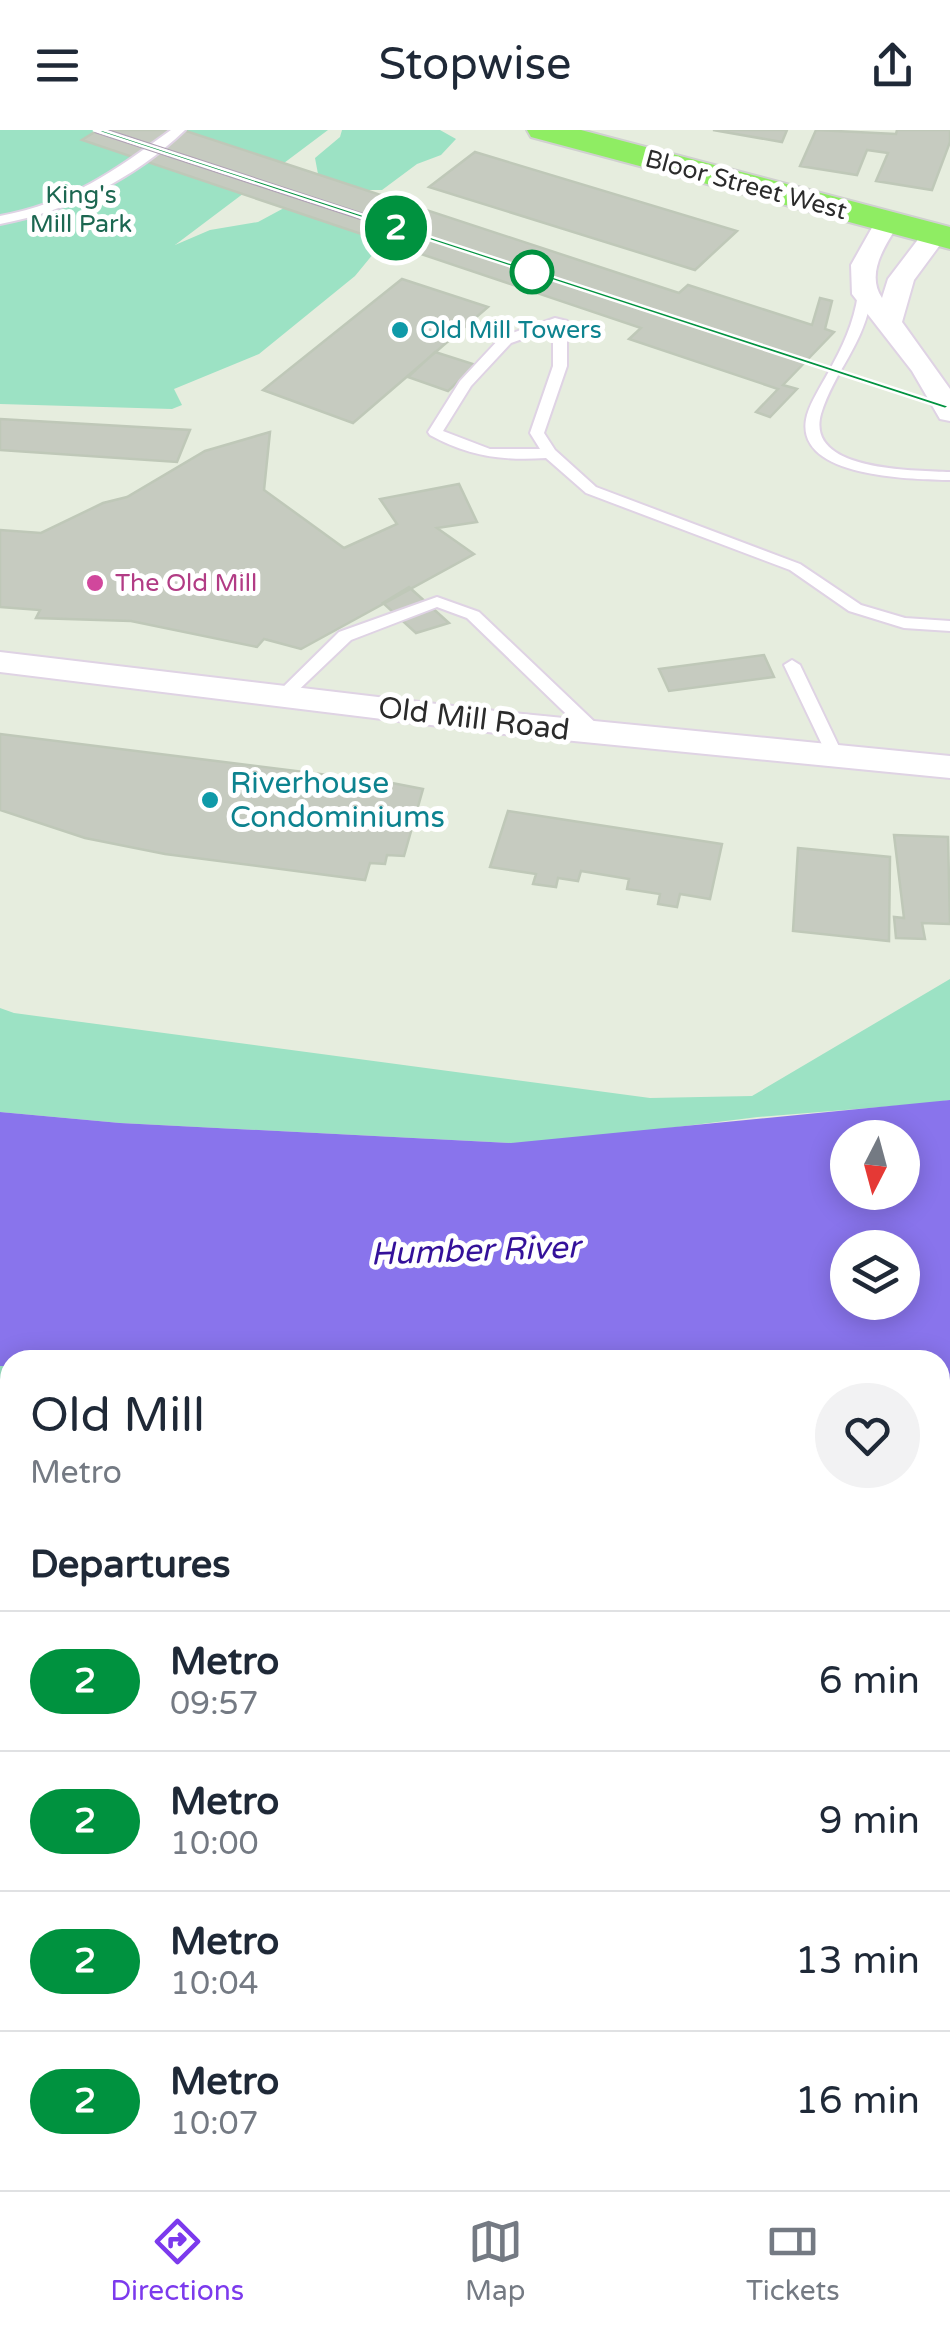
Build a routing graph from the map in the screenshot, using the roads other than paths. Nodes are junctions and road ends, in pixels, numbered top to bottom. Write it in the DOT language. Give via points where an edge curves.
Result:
graph roads {
  1 [pos="179,130"];
  2 [pos="542,130"];
  3 [pos="0,220"];
  4 [pos="887,222"];
  5 [pos="943,236"];
  6 [pos="865,294"];
  7 [pos="889,321"];
  8 [pos="950,413"];
  9 [pos="549,453"];
  10 [pos="950,476"];
  11 [pos="950,626"];
  12 [pos="0,662"];
  13 [pos="792,665"];
  14 [pos="281,697"];
  15 [pos="596,733"];
  16 [pos="835,755"];
  17 [pos="950,767"];
  1 -- 3 [label="lane" via="80,200"];
  2 -- 4 [label="main road, Bloor Street West"];
  4 -- 5 [label="main road, Bloor Street West"];
  4 -- 6 [label="street" via="863,263"];
  5 -- 7 [label="street" via="901,279"];
  6 -- 7 [label="street"];
  6 -- 10 [label="lane" via="860,328 814,414 813,437 833,458 854,465"];
  7 -- 8 [label="street"];
  9 -- 9 [label="lane" via="537,433 560,366 560,321 506,340 465,384 434,432 467,451"];
  9 -- 11 [label="lane" via="591,490 795,568 855,608 904,623"];
  12 -- 14 [label="street, Old Mill Road"];
  13 -- 16 [label="lane"];
  14 -- 15 [label="street, Old Mill Road"];
  14 -- 15 [label="lane" via="345,636 437,602 474,616"];
  15 -- 16 [label="street, Old Mill Road"];
  16 -- 17 [label="street, Old Mill Road"];
}
